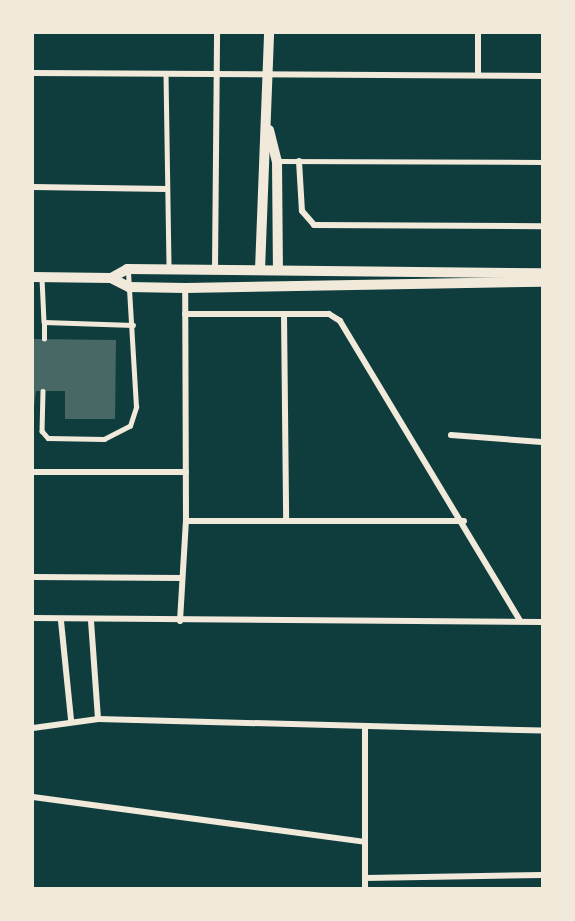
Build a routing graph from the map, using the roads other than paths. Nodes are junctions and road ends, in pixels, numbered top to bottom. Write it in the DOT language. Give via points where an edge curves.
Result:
graph roads {
  1 [pos="217,33"];
  2 [pos="269,33"];
  3 [pos="478,33"];
  4 [pos="33,73"];
  5 [pos="166,74"];
  6 [pos="217,74"];
  7 [pos="478,74"];
  8 [pos="268,75"];
  9 [pos="542,76"];
  10 [pos="268,128"];
  11 [pos="277,161"];
  12 [pos="299,161"];
  13 [pos="542,162"];
  14 [pos="33,187"];
  15 [pos="167,189"];
  16 [pos="542,226"];
  17 [pos="128,268"];
  18 [pos="169,269"];
  19 [pos="215,269"];
  20 [pos="278,269"];
  21 [pos="264,273"];
  22 [pos="542,273"];
  23 [pos="38,278"];
  24 [pos="111,278"];
  25 [pos="542,282"];
  26 [pos="236,286"];
  27 [pos="308,286"];
  28 [pos="129,287"];
  29 [pos="185,288"];
  30 [pos="185,314"];
  31 [pos="284,314"];
  32 [pos="44,322"];
  33 [pos="133,325"];
  34 [pos="44,339"];
  35 [pos="43,391"];
  36 [pos="451,435"];
  37 [pos="542,442"];
  38 [pos="33,472"];
  39 [pos="186,472"];
  40 [pos="186,521"];
  41 [pos="286,521"];
  42 [pos="464,521"];
  43 [pos="33,577"];
  44 [pos="182,578"];
  45 [pos="33,618"];
  46 [pos="61,621"];
  47 [pos="91,621"];
  48 [pos="180,621"];
  49 [pos="520,621"];
  50 [pos="542,622"];
  51 [pos="71,719"];
  52 [pos="98,719"];
  53 [pos="365,727"];
  54 [pos="33,728"];
  55 [pos="542,731"];
  56 [pos="33,797"];
  57 [pos="365,842"];
  58 [pos="542,875"];
  59 [pos="365,878"];
  60 [pos="365,888"];
  1 -- 6 [label="street"];
  2 -- 8 [label="street"];
  3 -- 7 [label="street"];
  4 -- 5 [label="street"];
  5 -- 6 [label="street"];
  5 -- 15 [label="lane"];
  6 -- 8 [label="street"];
  6 -- 19 [label="street"];
  7 -- 8 [label="street"];
  7 -- 9 [label="street"];
  8 -- 10 [label="street"];
  10 -- 11 [label="street"];
  10 -- 21 [label="street" via="261,163"];
  11 -- 12 [label="lane"];
  11 -- 20 [label="street"];
  12 -- 13 [label="lane"];
  12 -- 16 [label="street" via="303,211 314,225"];
  14 -- 15 [label="street"];
  15 -- 18 [label="lane"];
  17 -- 18 [label="street"];
  17 -- 24 [label="street"];
  17 -- 28 [label="lane"];
  18 -- 19 [label="street"];
  19 -- 21 [label="street"];
  20 -- 21 [label="street"];
  20 -- 22 [label="street"];
  21 -- 26 [label="street"];
  21 -- 27 [label="street"];
  23 -- 24 [label="street"];
  23 -- 32 [label="lane"];
  24 -- 28 [label="street"];
  25 -- 27 [label="street"];
  26 -- 27 [label="street"];
  26 -- 29 [label="street"];
  28 -- 29 [label="street"];
  28 -- 33 [label="lane"];
  29 -- 30 [label="street"];
  30 -- 31 [label="street"];
  30 -- 39 [label="street"];
  31 -- 41 [label="street"];
  31 -- 42 [label="street" via="329,314 340,321"];
  32 -- 33 [label="lane"];
  32 -- 34 [label="lane"];
  33 -- 35 [label="lane" via="136,407 123,433 104,439 48,438 42,431"];
  36 -- 37 [label="street"];
  38 -- 39 [label="street"];
  39 -- 40 [label="street"];
  40 -- 41 [label="street"];
  40 -- 44 [label="street"];
  41 -- 42 [label="street"];
  42 -- 49 [label="street"];
  43 -- 44 [label="street"];
  44 -- 48 [label="street"];
  45 -- 46 [label="street"];
  46 -- 47 [label="street"];
  46 -- 51 [label="street"];
  47 -- 48 [label="street"];
  47 -- 52 [label="street"];
  48 -- 49 [label="street"];
  49 -- 50 [label="street"];
  51 -- 52 [label="street"];
  51 -- 54 [label="street"];
  52 -- 53 [label="street"];
  53 -- 55 [label="street"];
  53 -- 57 [label="street"];
  56 -- 57 [label="street"];
  57 -- 59 [label="street"];
  58 -- 59 [label="street"];
  59 -- 60 [label="street"];
}
